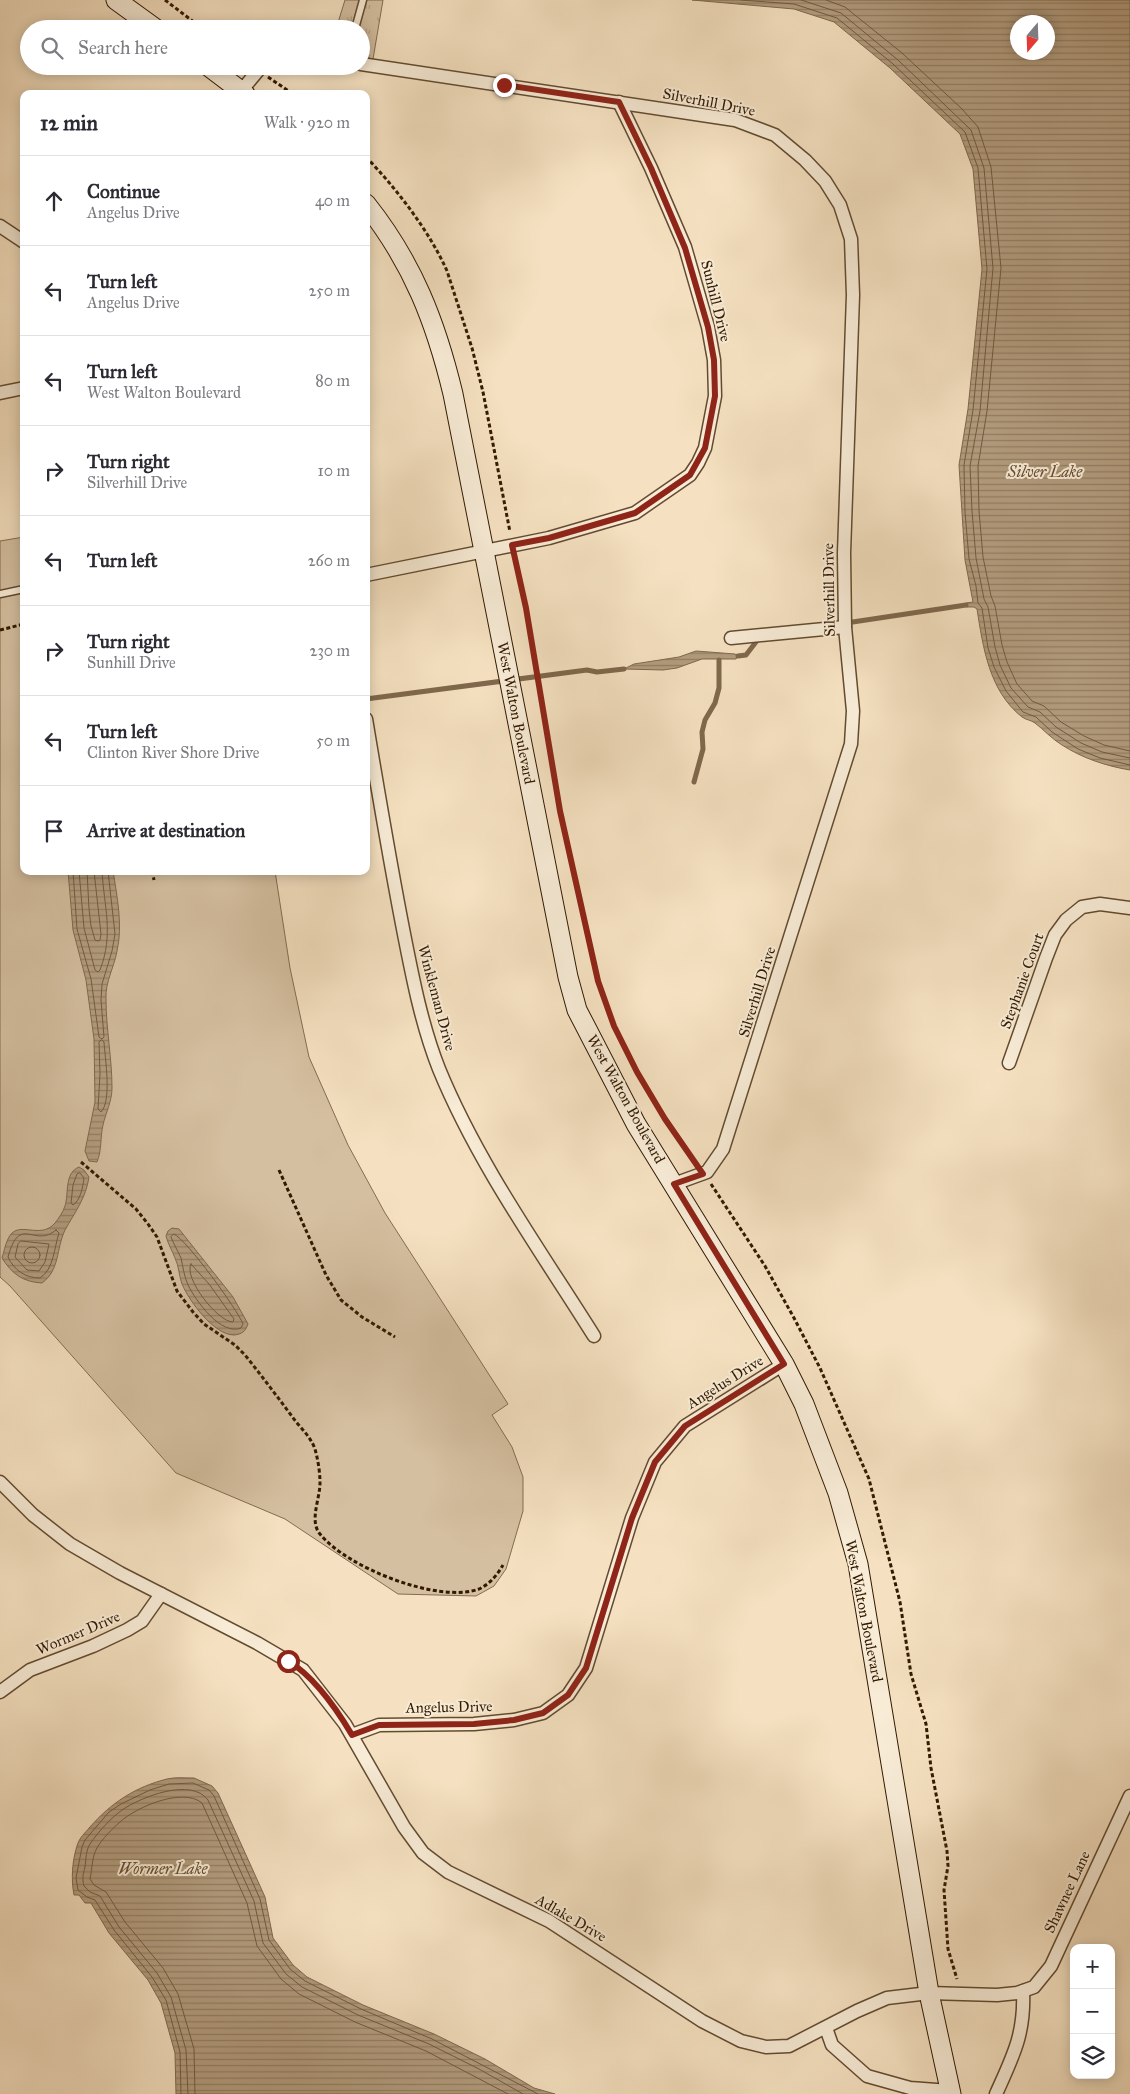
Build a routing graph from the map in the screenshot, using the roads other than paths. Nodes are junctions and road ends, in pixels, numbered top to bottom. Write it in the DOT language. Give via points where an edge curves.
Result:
graph roads {
  1 [pos="116,0"];
  2 [pos="363,0"];
  3 [pos="144,20"];
  4 [pos="357,20"];
  5 [pos="370,65"];
  6 [pos="220,75"];
  7 [pos="255,75"];
  8 [pos="240,90"];
  9 [pos="244,90"];
  10 [pos="619,102"];
  11 [pos="370,209"];
  12 [pos="0,226"];
  13 [pos="20,239"];
  14 [pos="20,389"];
  15 [pos="0,392"];
  16 [pos="484,550"];
  17 [pos="370,574"];
  18 [pos="20,589"];
  19 [pos="0,594"];
  20 [pos="844,627"];
  21 [pos="731,638"];
  22 [pos="370,743"];
  23 [pos="1130,908"];
  24 [pos="1009,1063"];
  25 [pos="674,1184"];
  26 [pos="594,1336"];
  27 [pos="784,1364"];
  28 [pos="0,1482"];
  29 [pos="161,1594"];
  30 [pos="0,1692"];
  31 [pos="352,1735"];
  32 [pos="1130,1796"];
  33 [pos="1023,1991"];
  34 [pos="929,1992"];
  35 [pos="826,2028"];
  36 [pos="950,2092"];
  37 [pos="996,2094"];
  1 -- 3 [label="main road"];
  2 -- 4 [label="lane"];
  5 -- 10 [label="street, Silverhill Drive"];
  6 -- 8 [label="main road"];
  7 -- 9 [label="street"];
  10 -- 16 [label="street, Sunhill Drive" via="685,248 708,327 714,360 715,396 705,448 690,475 635,513 549,538"];
  10 -- 20 [label="street, Silverhill Drive" via="735,120 775,135 825,181 840,205 851,239 853,295 846,445"];
  11 -- 16 [label="main road, West Walton Boulevard" via="413,276 441,346"];
  12 -- 13 [label="street"];
  14 -- 15 [label="street"];
  16 -- 17 [label="street, Sunhill Drive"];
  16 -- 25 [label="main road, West Walton Boulevard" via="577,1010 636,1124"];
  18 -- 19 [label="lane"];
  20 -- 21 [label="street"];
  20 -- 25 [label="street, Silverhill Drive" via="853,712 851,744 723,1149 707,1172"];
  22 -- 26 [label="street, Winkleman Drive" via="392,877 427,1036 482,1156"];
  23 -- 24 [label="street, Stephanie Court" via="1100,904 1082,907 1066,920 1046,958"];
  25 -- 27 [label="main road, West Walton Boulevard"];
  27 -- 31 [label="street, Angelus Drive" via="685,1426 655,1462 632,1518 586,1668 568,1695 543,1713 514,1720 474,1724 379,1725"];
  27 -- 34 [label="main road, West Walton Boulevard" via="804,1404 838,1492 858,1564"];
  28 -- 29 [label="street" via="70,1544"];
  29 -- 30 [label="street, Wormer Drive" via="142,1621 93,1646 30,1670"];
  29 -- 31 [label="street" via="303,1670"];
  31 -- 35 [label="street, Adlake Drive" via="404,1826 423,1853 448,1872 549,1921 702,2021 741,2041 766,2047 789,2046"];
  32 -- 33 [label="street, Shawnee Lane" via="1051,1966 1034,1987"];
  33 -- 34 [label="street, Shawnee Lane" via="997,1995"];
  33 -- 37 [label="street" via="1024,2011 1018,2044"];
  34 -- 35 [label="street, Adlake Drive" via="888,1998"];
  34 -- 36 [label="main road, West Walton Boulevard"];
  35 -- 36 [label="street" via="832,2045 867,2076 910,2088"];
}
